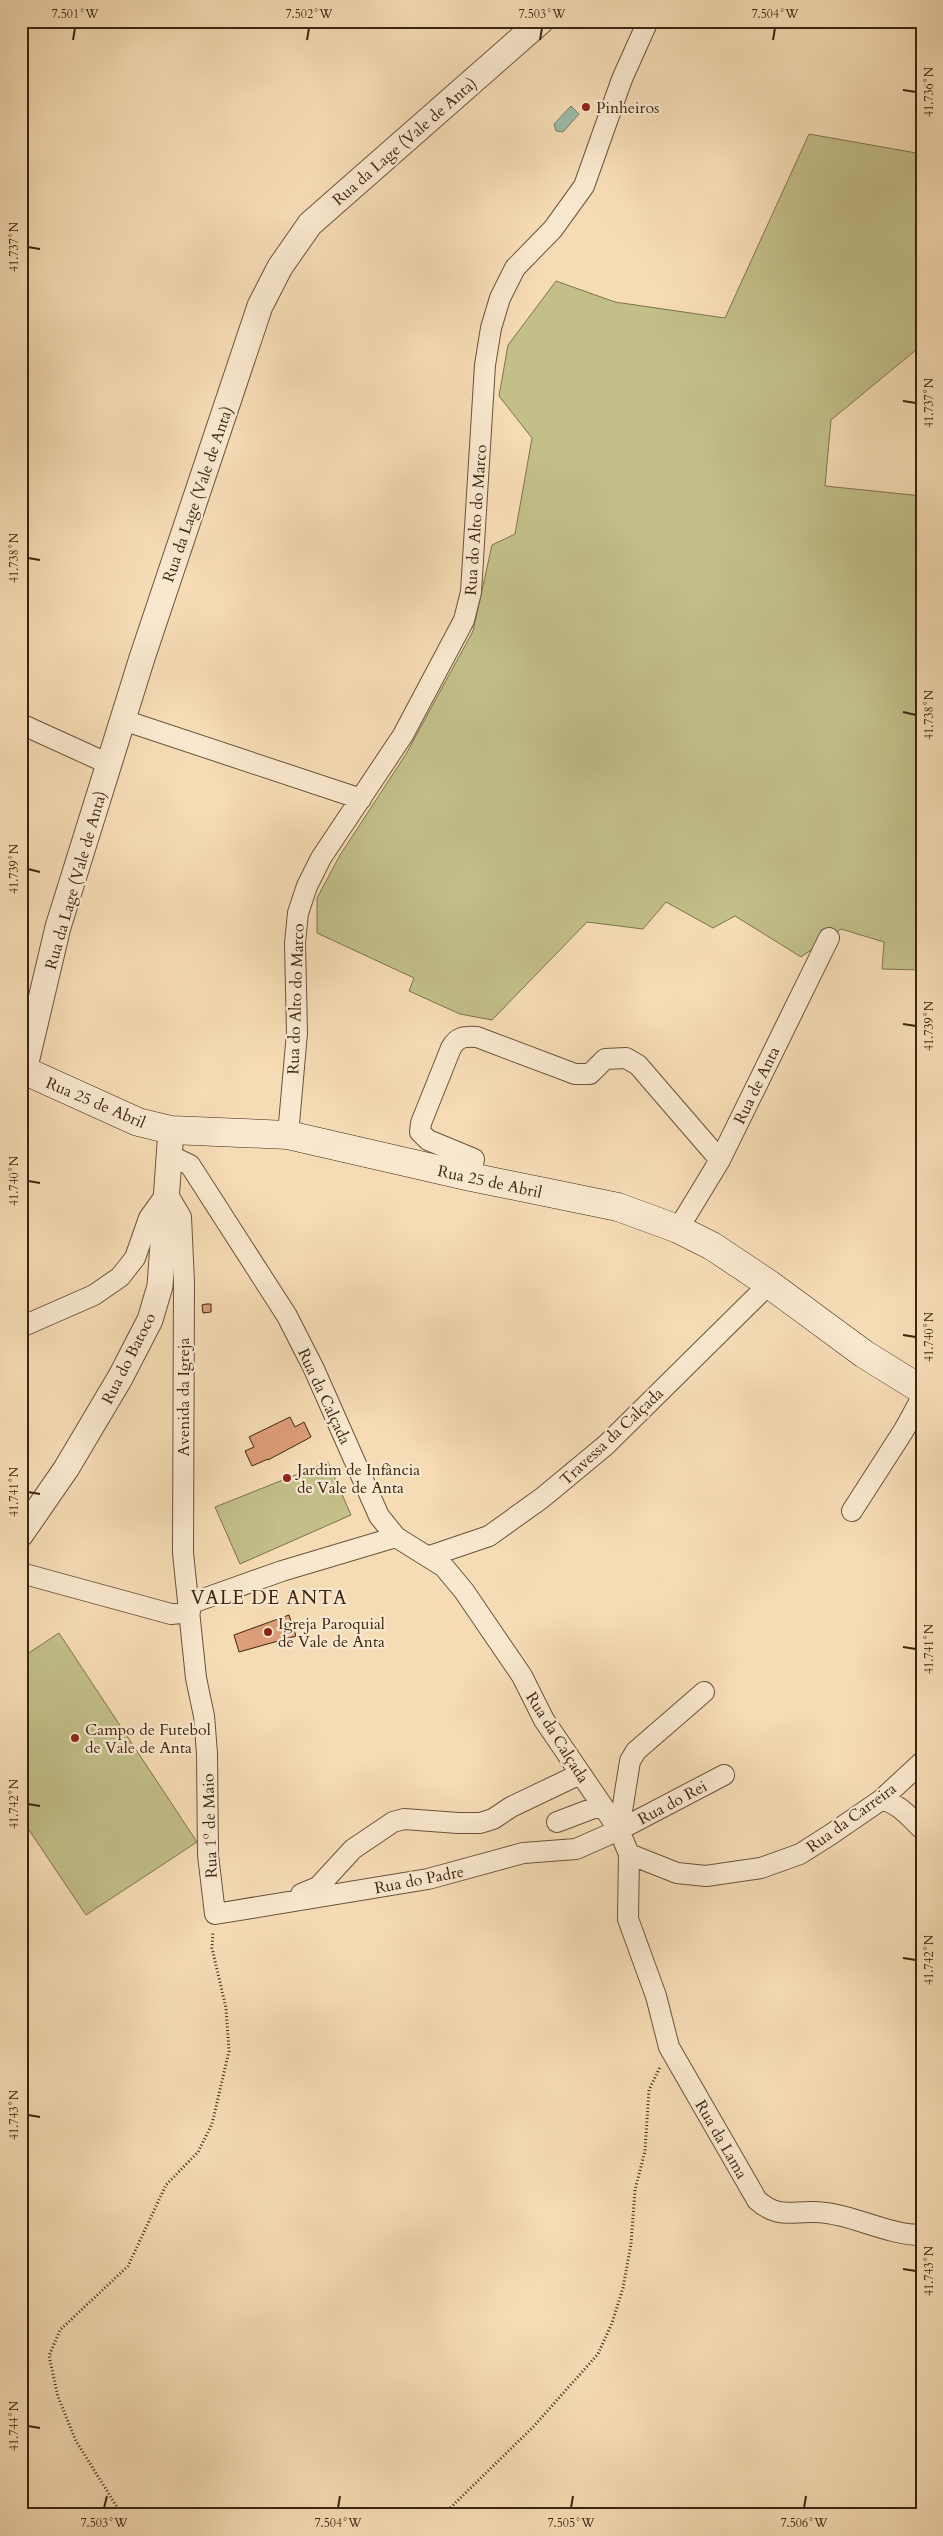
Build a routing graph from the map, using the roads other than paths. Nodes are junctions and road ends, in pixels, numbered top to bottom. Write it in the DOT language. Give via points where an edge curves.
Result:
graph roads {
  1 [pos="542,21"];
  2 [pos="648,21"];
  3 [pos="123,720"];
  4 [pos="21,724"];
  5 [pos="109,764"];
  6 [pos="361,799"];
  7 [pos="829,938"];
  8 [pos="23,1070"];
  9 [pos="288,1135"];
  10 [pos="170,1142"];
  11 [pos="720,1160"];
  12 [pos="471,1177"];
  13 [pos="167,1193"];
  14 [pos="678,1229"];
  15 [pos="769,1284"];
  16 [pos="21,1327"];
  17 [pos="922,1390"];
  18 [pos="922,1397"];
  19 [pos="852,1511"];
  20 [pos="21,1534"];
  21 [pos="396,1537"];
  22 [pos="430,1556"];
  23 [pos="21,1573"];
  24 [pos="190,1608"];
  25 [pos="196,1678"];
  26 [pos="704,1692"];
  27 [pos="922,1762"];
  28 [pos="580,1774"];
  29 [pos="724,1775"];
  30 [pos="881,1800"];
  31 [pos="602,1806"];
  32 [pos="556,1822"];
  33 [pos="922,1829"];
  34 [pos="619,1830"];
  35 [pos="629,1854"];
  36 [pos="293,1902"];
  37 [pos="215,1914"];
  38 [pos="922,2235"];
  1 -- 3 [label="street, Rua da Lage (Vale de Anta)" via="310,224 280,266 260,306"];
  2 -- 6 [label="street, Rua do Alto do Marco" via="622,79 584,186 553,228 515,268 500,298 491,328 486,365 471,592 464,620 403,735"];
  3 -- 5 [label="street, Rua da Lage (Vale de Anta)"];
  3 -- 6 [label="street"];
  4 -- 5 [label="street"];
  5 -- 8 [label="street, Rua da Lage (Vale de Anta)" via="58,926"];
  6 -- 9 [label="street, Rua do Alto do Marco" via="321,858 298,913 295,943 298,1033"];
  7 -- 11 [label="street, Rua de Anta"];
  8 -- 10 [label="main road, Rua 25 de Abril" via="138,1122"];
  9 -- 10 [label="main road, Rua 25 de Abril"];
  9 -- 12 [label="main road, Rua 25 de Abril"];
  10 -- 13 [label="street, Rua do Batoco"];
  10 -- 21 [label="street, Rua da Calçada" via="190,1165 287,1316 379,1516"];
  11 -- 12 [label="street" via="638,1064 626,1058 605,1059 590,1074 575,1074 477,1037 465,1036 450,1048 420,1132 428,1140 474,1159"];
  11 -- 14 [label="street, Rua de Anta"];
  12 -- 14 [label="main road, Rua 25 de Abril" via="618,1207"];
  13 -- 16 [label="street" via="149,1218 135,1258 120,1277 94,1295"];
  13 -- 20 [label="street, Rua do Batoco" via="160,1286 150,1320 71,1461"];
  13 -- 24 [label="street, Avenida da Igreja" via="181,1216 184,1282 183,1553"];
  14 -- 15 [label="main road, Rua 25 de Abril" via="712,1246"];
  15 -- 17 [label="main road, Rua 25 de Abril" via="864,1354"];
  15 -- 22 [label="street, Travessa da Calçada" via="606,1445 542,1498 489,1536"];
  18 -- 19 [label="street"];
  21 -- 22 [label="street, Rua da Calçada"];
  21 -- 24 [label="street" via="282,1571"];
  22 -- 28 [label="street, Rua da Calçada" via="444,1567 470,1599 522,1676 544,1720"];
  23 -- 24 [label="street" via="171,1614"];
  24 -- 25 [label="street, Avenida da Igreja"];
  25 -- 37 [label="street, Rua 1º de Maio" via="207,1753 208,1855"];
  26 -- 34 [label="street" via="636,1751 630,1762"];
  27 -- 30 [label="street, Rua da Carreira"];
  28 -- 31 [label="street, Rua da Calçada"];
  28 -- 36 [label="street" via="480,1823 404,1819 393,1822 353,1849 325,1882 303,1892"];
  29 -- 34 [label="street, Rua do Rei"];
  30 -- 33 [label="street" via="900,1808"];
  30 -- 35 [label="street, Rua da Carreira" via="800,1854 761,1868 706,1876 677,1873"];
  31 -- 32 [label="street"];
  31 -- 34 [label="street, Rua da Calçada"];
  34 -- 35 [label="street, Rua da Calçada"];
  34 -- 36 [label="street, Rua do Padre" via="576,1849 523,1853 428,1879"];
  35 -- 38 [label="street, Rua da Lama" via="628,1919 656,1996 669,2047 757,2200 766,2208 789,2214 828,2214"];
  36 -- 37 [label="street, Rua do Padre"];
}
